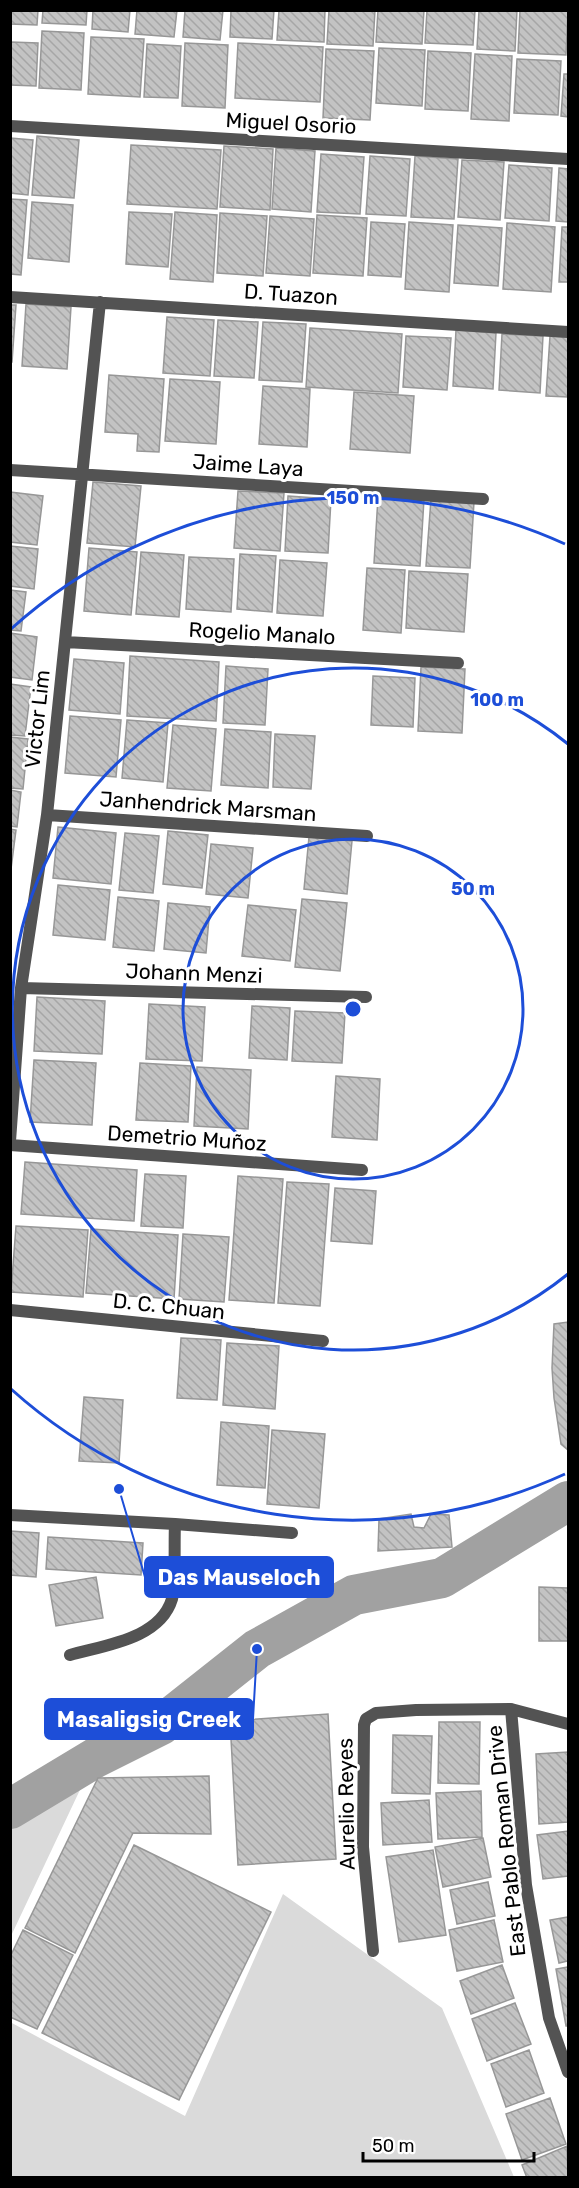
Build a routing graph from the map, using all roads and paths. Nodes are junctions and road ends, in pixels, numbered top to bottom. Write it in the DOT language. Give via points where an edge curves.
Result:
graph roads {
  1 [pos="10,126"];
  2 [pos="568,159"];
  3 [pos="10,297"];
  4 [pos="100,302"];
  5 [pos="568,332"];
  6 [pos="10,470"];
  7 [pos="82,474"];
  8 [pos="483,499"];
  9 [pos="65,642"];
  10 [pos="458,663"];
  11 [pos="46,815"];
  12 [pos="367,836"];
  13 [pos="21,988"];
  14 [pos="366,997"];
  15 [pos="10,1143"];
  16 [pos="362,1170"];
  17 [pos="10,1310"];
  18 [pos="323,1341"];
  19 [pos="10,1515"];
  20 [pos="175,1524"];
  21 [pos="292,1533"];
  22 [pos="70,1655"];
  23 [pos="511,1709"];
  24 [pos="568,1724"];
  25 [pos="373,1951"];
  26 [pos="568,2072"];
  1 -- 2 [label="street, Miguel Osorio"];
  3 -- 4 [label="street, D. Tuazon"];
  4 -- 5 [label="street, D. Tuazon"];
  4 -- 7 [label="street, Victor Lim"];
  6 -- 7 [label="street, Jaime Laya"];
  7 -- 8 [label="street, Jaime Laya"];
  7 -- 9 [label="street, Victor Lim"];
  9 -- 10 [label="street, Rogelio Manalo"];
  9 -- 11 [label="street, Victor Lim"];
  11 -- 12 [label="street, Janhendrick Marsman"];
  11 -- 13 [label="street, Victor Lim"];
  13 -- 14 [label="street, Johann Menzi"];
  13 -- 15 [label="street, Victor Lim"];
  15 -- 16 [label="street, Demetrio Muñoz"];
  17 -- 18 [label="street, D. C. Chuan"];
  19 -- 20 [label="street"];
  20 -- 21 [label="street"];
  20 -- 22 [label="street" via="172,1597 163,1617 139,1634"];
  23 -- 24 [label="street, Aurelio Reyes"];
  23 -- 25 [label="street, Aurelio Reyes" via="416,1710 376,1713 366,1719 363,1847"];
  23 -- 26 [label="street, East Pablo Roman Drive" via="526,1885 549,2018"];
}
